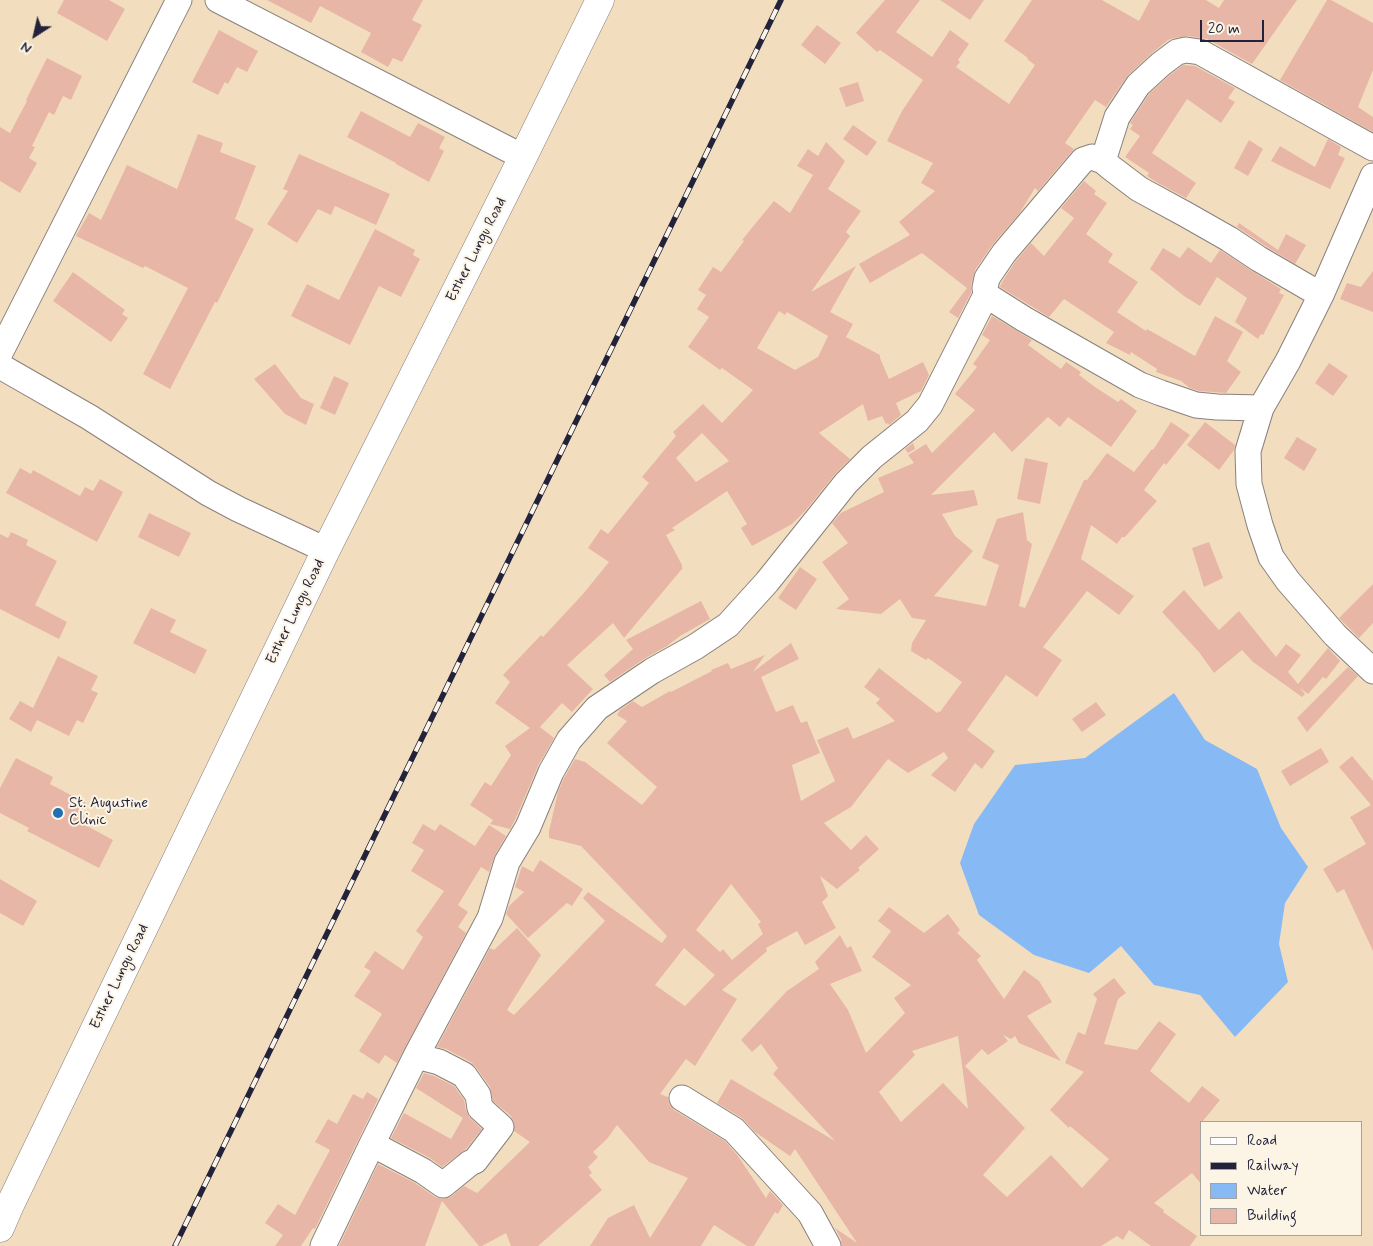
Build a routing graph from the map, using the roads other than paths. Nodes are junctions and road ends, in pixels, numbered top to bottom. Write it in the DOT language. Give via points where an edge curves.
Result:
graph roads {
  1 [pos="180,0"];
  2 [pos="218,0"];
  3 [pos="600,0"];
  4 [pos="1373,148"];
  5 [pos="523,157"];
  6 [pos="1103,161"];
  7 [pos="1370,190"];
  8 [pos="986,295"];
  9 [pos="1321,295"];
  10 [pos="0,353"];
  11 [pos="0,366"];
  12 [pos="1261,408"];
  13 [pos="326,550"];
  14 [pos="1373,671"];
  15 [pos="416,1056"];
  16 [pos="682,1098"];
  17 [pos="372,1144"];
  18 [pos="0,1228"];
  19 [pos="323,1246"];
  20 [pos="828,1246"];
  1 -- 10 [label="street"];
  2 -- 5 [label="street"];
  3 -- 5 [label="street, Esther Lungu Road"];
  4 -- 6 [label="street" via="1200,52 1186,50 1176,52 1138,85 1116,117"];
  5 -- 13 [label="street, Esther Lungu Road"];
  6 -- 8 [label="street" via="1092,157 1083,160 1004,253 987,278"];
  6 -- 9 [label="street" via="1139,189"];
  7 -- 9 [label="street"];
  8 -- 12 [label="street" via="1140,385 1196,405"];
  8 -- 15 [label="street" via="918,421 872,457 846,483 767,582 728,625 597,708 569,740 551,772 528,827 507,862 490,918"];
  9 -- 12 [label="street"];
  11 -- 13 [label="street" via="238,509"];
  12 -- 14 [label="street" via="1248,451 1249,484 1271,557 1335,635"];
  13 -- 18 [label="street, Esther Lungu Road"];
  15 -- 17 [label="street"];
  15 -- 17 [label="street" via="439,1062 464,1075 478,1094 480,1108 501,1126 475,1161 443,1185"];
  16 -- 20 [label="street" via="734,1130 810,1213"];
  17 -- 19 [label="street"];
}
